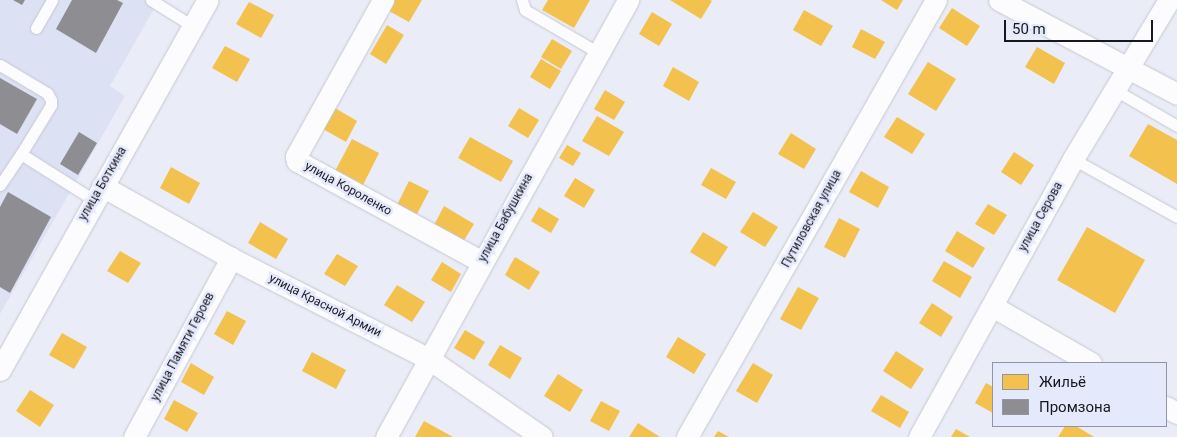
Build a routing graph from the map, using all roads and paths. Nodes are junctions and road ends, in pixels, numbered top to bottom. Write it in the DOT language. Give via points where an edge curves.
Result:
graph roads {
  1 [pos="52,0"];
  2 [pos="150,0"];
  3 [pos="208,0"];
  4 [pos="383,0"];
  5 [pos="522,0"];
  6 [pos="628,0"];
  7 [pos="936,0"];
  8 [pos="999,0"];
  9 [pos="1169,0"];
  10 [pos="194,27"];
  11 [pos="36,28"];
  12 [pos="600,53"];
  13 [pos="0,65"];
  14 [pos="1128,68"];
  15 [pos="1114,90"];
  16 [pos="1177,94"];
  17 [pos="1177,126"];
  18 [pos="21,154"];
  19 [pos="1073,159"];
  20 [pos="0,185"];
  21 [pos="98,193"];
  22 [pos="1177,217"];
  23 [pos="231,258"];
  24 [pos="482,262"];
  25 [pos="992,306"];
  26 [pos="429,359"];
  27 [pos="1089,362"];
  28 [pos="0,370"];
  29 [pos="134,437"];
  30 [pos="386,437"];
  31 [pos="542,437"];
  32 [pos="687,437"];
  33 [pos="919,437"];
  1 -- 11 [label="lane"];
  2 -- 10 [label="lane"];
  3 -- 10 [label="street, улица Боткина"];
  4 -- 24 [label="street, улица Короленко" via="296,156 297,161"];
  5 -- 12 [label="lane" via="525,10"];
  6 -- 12 [label="street, улица Бабушкина"];
  7 -- 32 [label="street, Путиловская улица"];
  8 -- 14 [label="street"];
  9 -- 14 [label="street, улица Серова"];
  10 -- 21 [label="street, улица Боткина"];
  12 -- 24 [label="street, улица Бабушкина"];
  13 -- 18 [label="lane" via="47,93 51,100 51,106"];
  14 -- 15 [label="street, улица Серова"];
  14 -- 16 [label="street"];
  15 -- 17 [label="lane"];
  15 -- 19 [label="street, улица Серова"];
  18 -- 20 [label="lane"];
  18 -- 21 [label="lane"];
  19 -- 22 [label="lane"];
  19 -- 25 [label="street, улица Серова"];
  21 -- 23 [label="street, улица Красной Армии"];
  21 -- 28 [label="street, улица Боткина"];
  23 -- 26 [label="street, улица Красной Армии"];
  23 -- 29 [label="street, улица Памяти Героев"];
  24 -- 26 [label="street, улица Бабушкина"];
  25 -- 27 [label="street"];
  25 -- 33 [label="street, улица Серова"];
  26 -- 30 [label="street, улица Бабушкина"];
  26 -- 31 [label="street, улица Красной Армии"];
}
